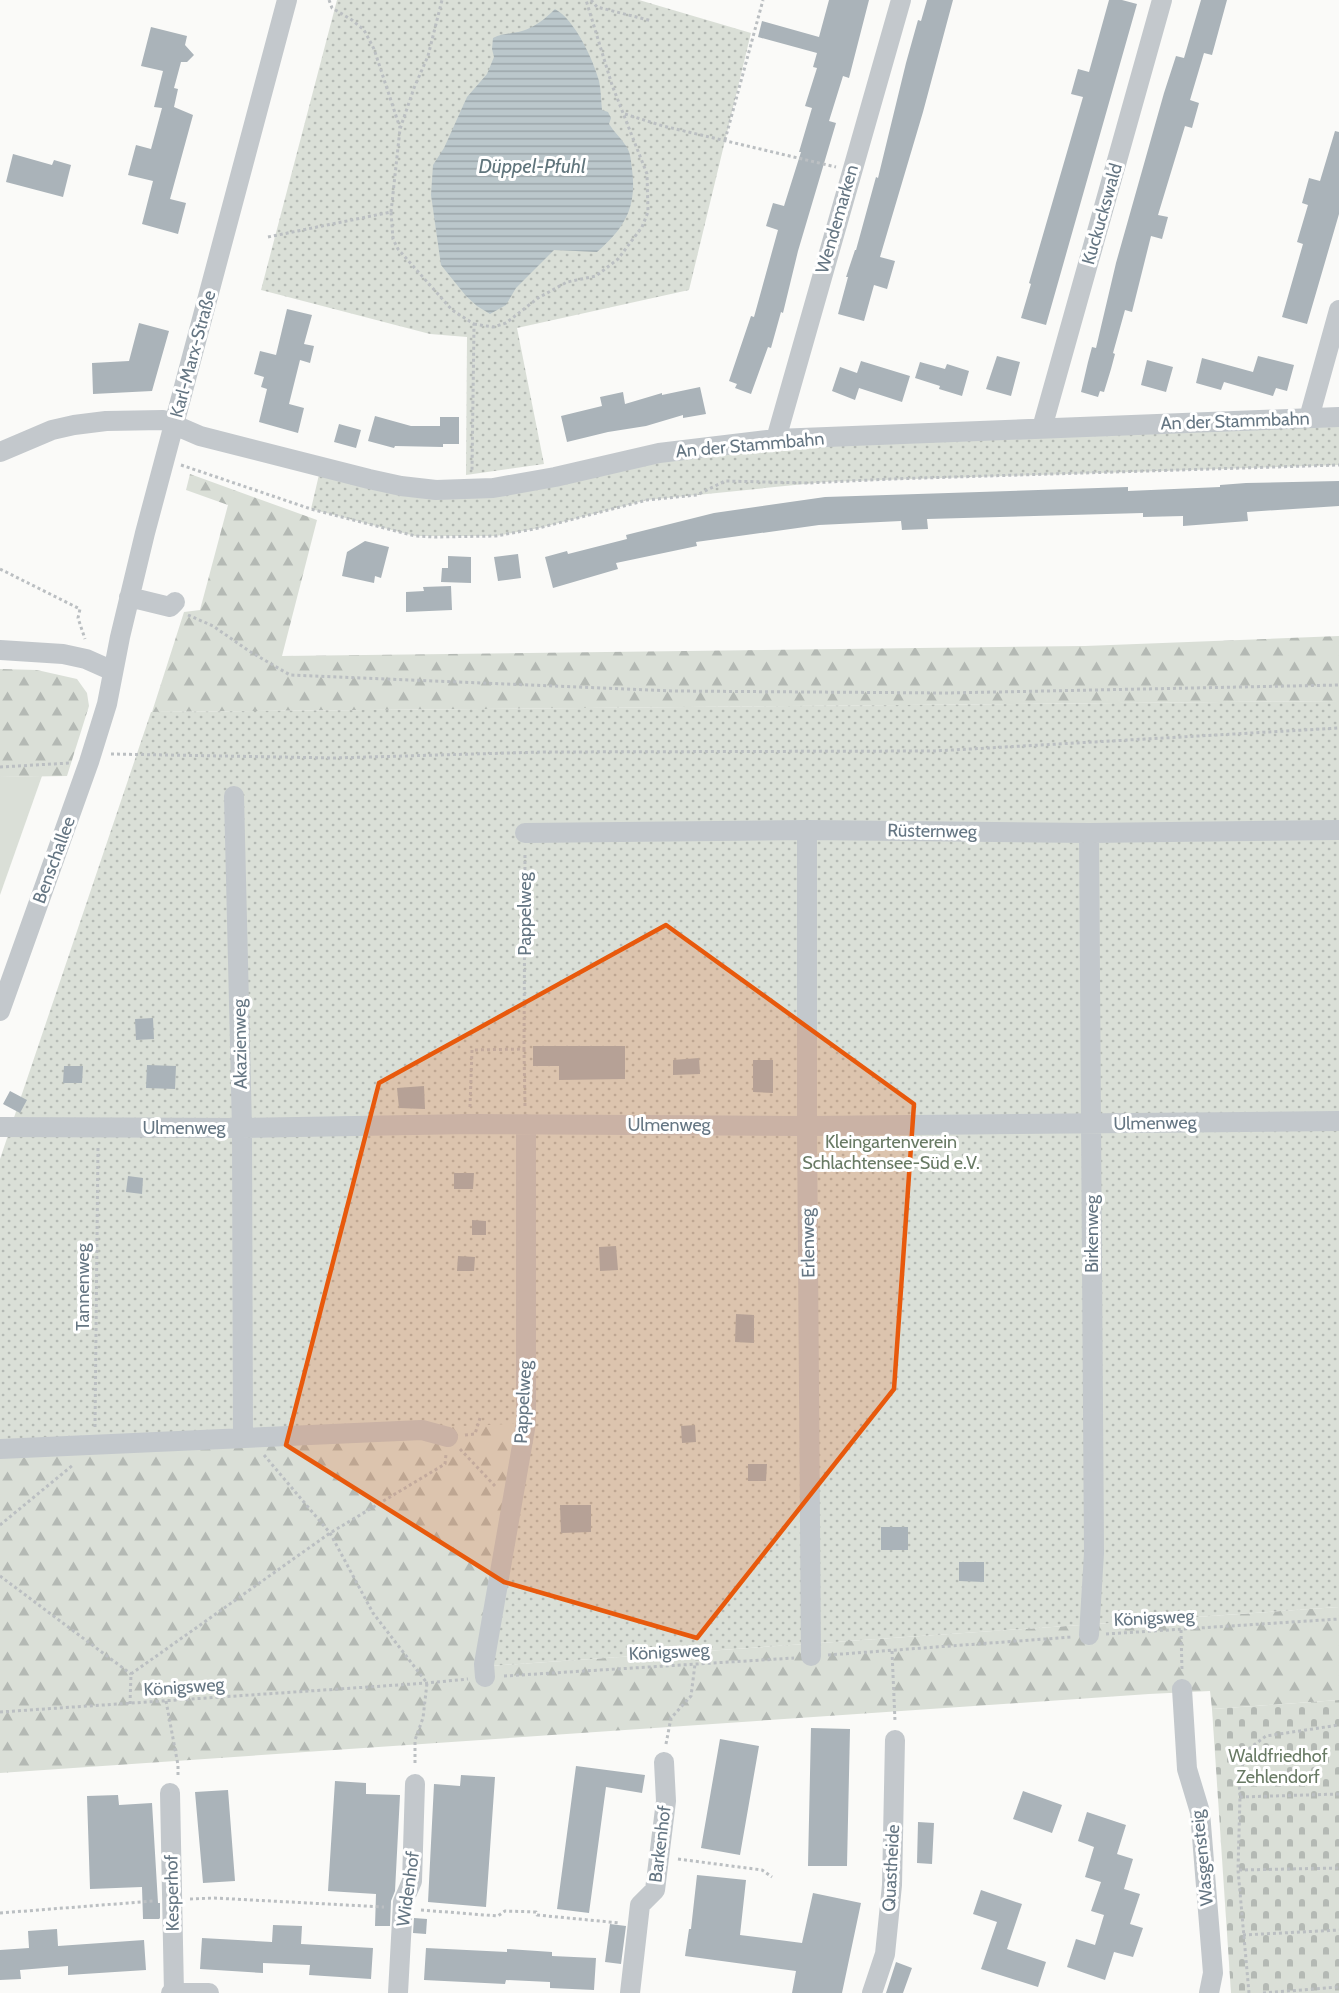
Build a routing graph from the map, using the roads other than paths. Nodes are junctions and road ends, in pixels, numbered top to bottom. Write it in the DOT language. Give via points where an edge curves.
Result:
graph roads {
  1 [pos="287,0"];
  2 [pos="901,0"];
  3 [pos="1162,0"];
  4 [pos="1339,310"];
  5 [pos="1339,417"];
  6 [pos="1309,418"];
  7 [pos="173,424"];
  8 [pos="1042,428"];
  9 [pos="776,439"];
  10 [pos="0,452"];
  11 [pos="129,597"];
  12 [pos="173,605"];
  13 [pos="0,650"];
  14 [pos="113,671"];
  15 [pos="105,709"];
  16 [pos="234,796"];
  17 [pos="807,830"];
  18 [pos="1339,830"];
  19 [pos="525,833"];
  20 [pos="1089,833"];
  21 [pos="0,1011"];
  22 [pos="1339,1121"];
  23 [pos="526,1124"];
  24 [pos="1091,1124"];
  25 [pos="807,1125"];
  26 [pos="0,1127"];
  27 [pos="242,1128"];
  28 [pos="246,1437"];
  29 [pos="448,1437"];
  30 [pos="0,1449"];
  31 [pos="1089,1635"];
  32 [pos="811,1656"];
  33 [pos="485,1677"];
  34 [pos="1182,1689"];
  35 [pos="896,1740"];
  36 [pos="664,1762"];
  37 [pos="415,1784"];
  38 [pos="170,1793"];
  39 [pos="172,1993"];
  40 [pos="210,1993"];
  41 [pos="399,1993"];
  42 [pos="630,1993"];
  43 [pos="873,1993"];
  44 [pos="1209,1993"];
  1 -- 7 [label="street, Karl-Marx-Straße"];
  2 -- 9 [label="street, Wendemarken"];
  3 -- 8 [label="street, Kuckuckswald"];
  4 -- 6 [label="street"];
  5 -- 6 [label="street, An der Stammbahn"];
  6 -- 8 [label="street, An der Stammbahn"];
  7 -- 9 [label="street, An der Stammbahn" via="200,436 401,486 436,490 493,488 659,453"];
  7 -- 10 [label="street, An der Stammbahn" via="147,419 74,425"];
  7 -- 11 [label="street, Karl-Marx-Straße"];
  8 -- 9 [label="street, An der Stammbahn"];
  11 -- 12 [label="street"];
  11 -- 14 [label="street, Karl-Marx-Straße"];
  13 -- 14 [label="street" via="63,654"];
  14 -- 15 [label="street, Karl-Marx-Straße"];
  15 -- 21 [label="street, Benschallee"];
  16 -- 27 [label="street, Akazienweg"];
  17 -- 19 [label="street, Rüsternweg"];
  17 -- 20 [label="street, Rüsternweg"];
  17 -- 25 [label="street, Erlenweg"];
  18 -- 20 [label="street, Rüsternweg"];
  20 -- 24 [label="street, Birkenweg"];
  22 -- 24 [label="street, Ulmenweg"];
  23 -- 25 [label="street, Ulmenweg"];
  23 -- 27 [label="street, Ulmenweg"];
  23 -- 33 [label="street, Pappelweg" via="526,1423 483,1664"];
  24 -- 25 [label="street, Ulmenweg"];
  24 -- 31 [label="street, Birkenweg" via="1094,1553"];
  25 -- 32 [label="street, Erlenweg"];
  26 -- 27 [label="street, Ulmenweg"];
  27 -- 28 [label="street, Akazienweg"];
  28 -- 29 [label="street" via="422,1430"];
  28 -- 30 [label="street"];
  34 -- 44 [label="street, Wasgensteig" via="1187,1769 1200,1812 1213,1973"];
  35 -- 43 [label="street, Quastheide" via="892,1885 885,1954"];
  36 -- 42 [label="street, Barkenhof" via="666,1801 655,1890 640,1905"];
  37 -- 41 [label="street, Widenhof" via="412,1881 403,1908"];
  38 -- 39 [label="street, Kesperhof"];
  39 -- 40 [label="street"];
}
